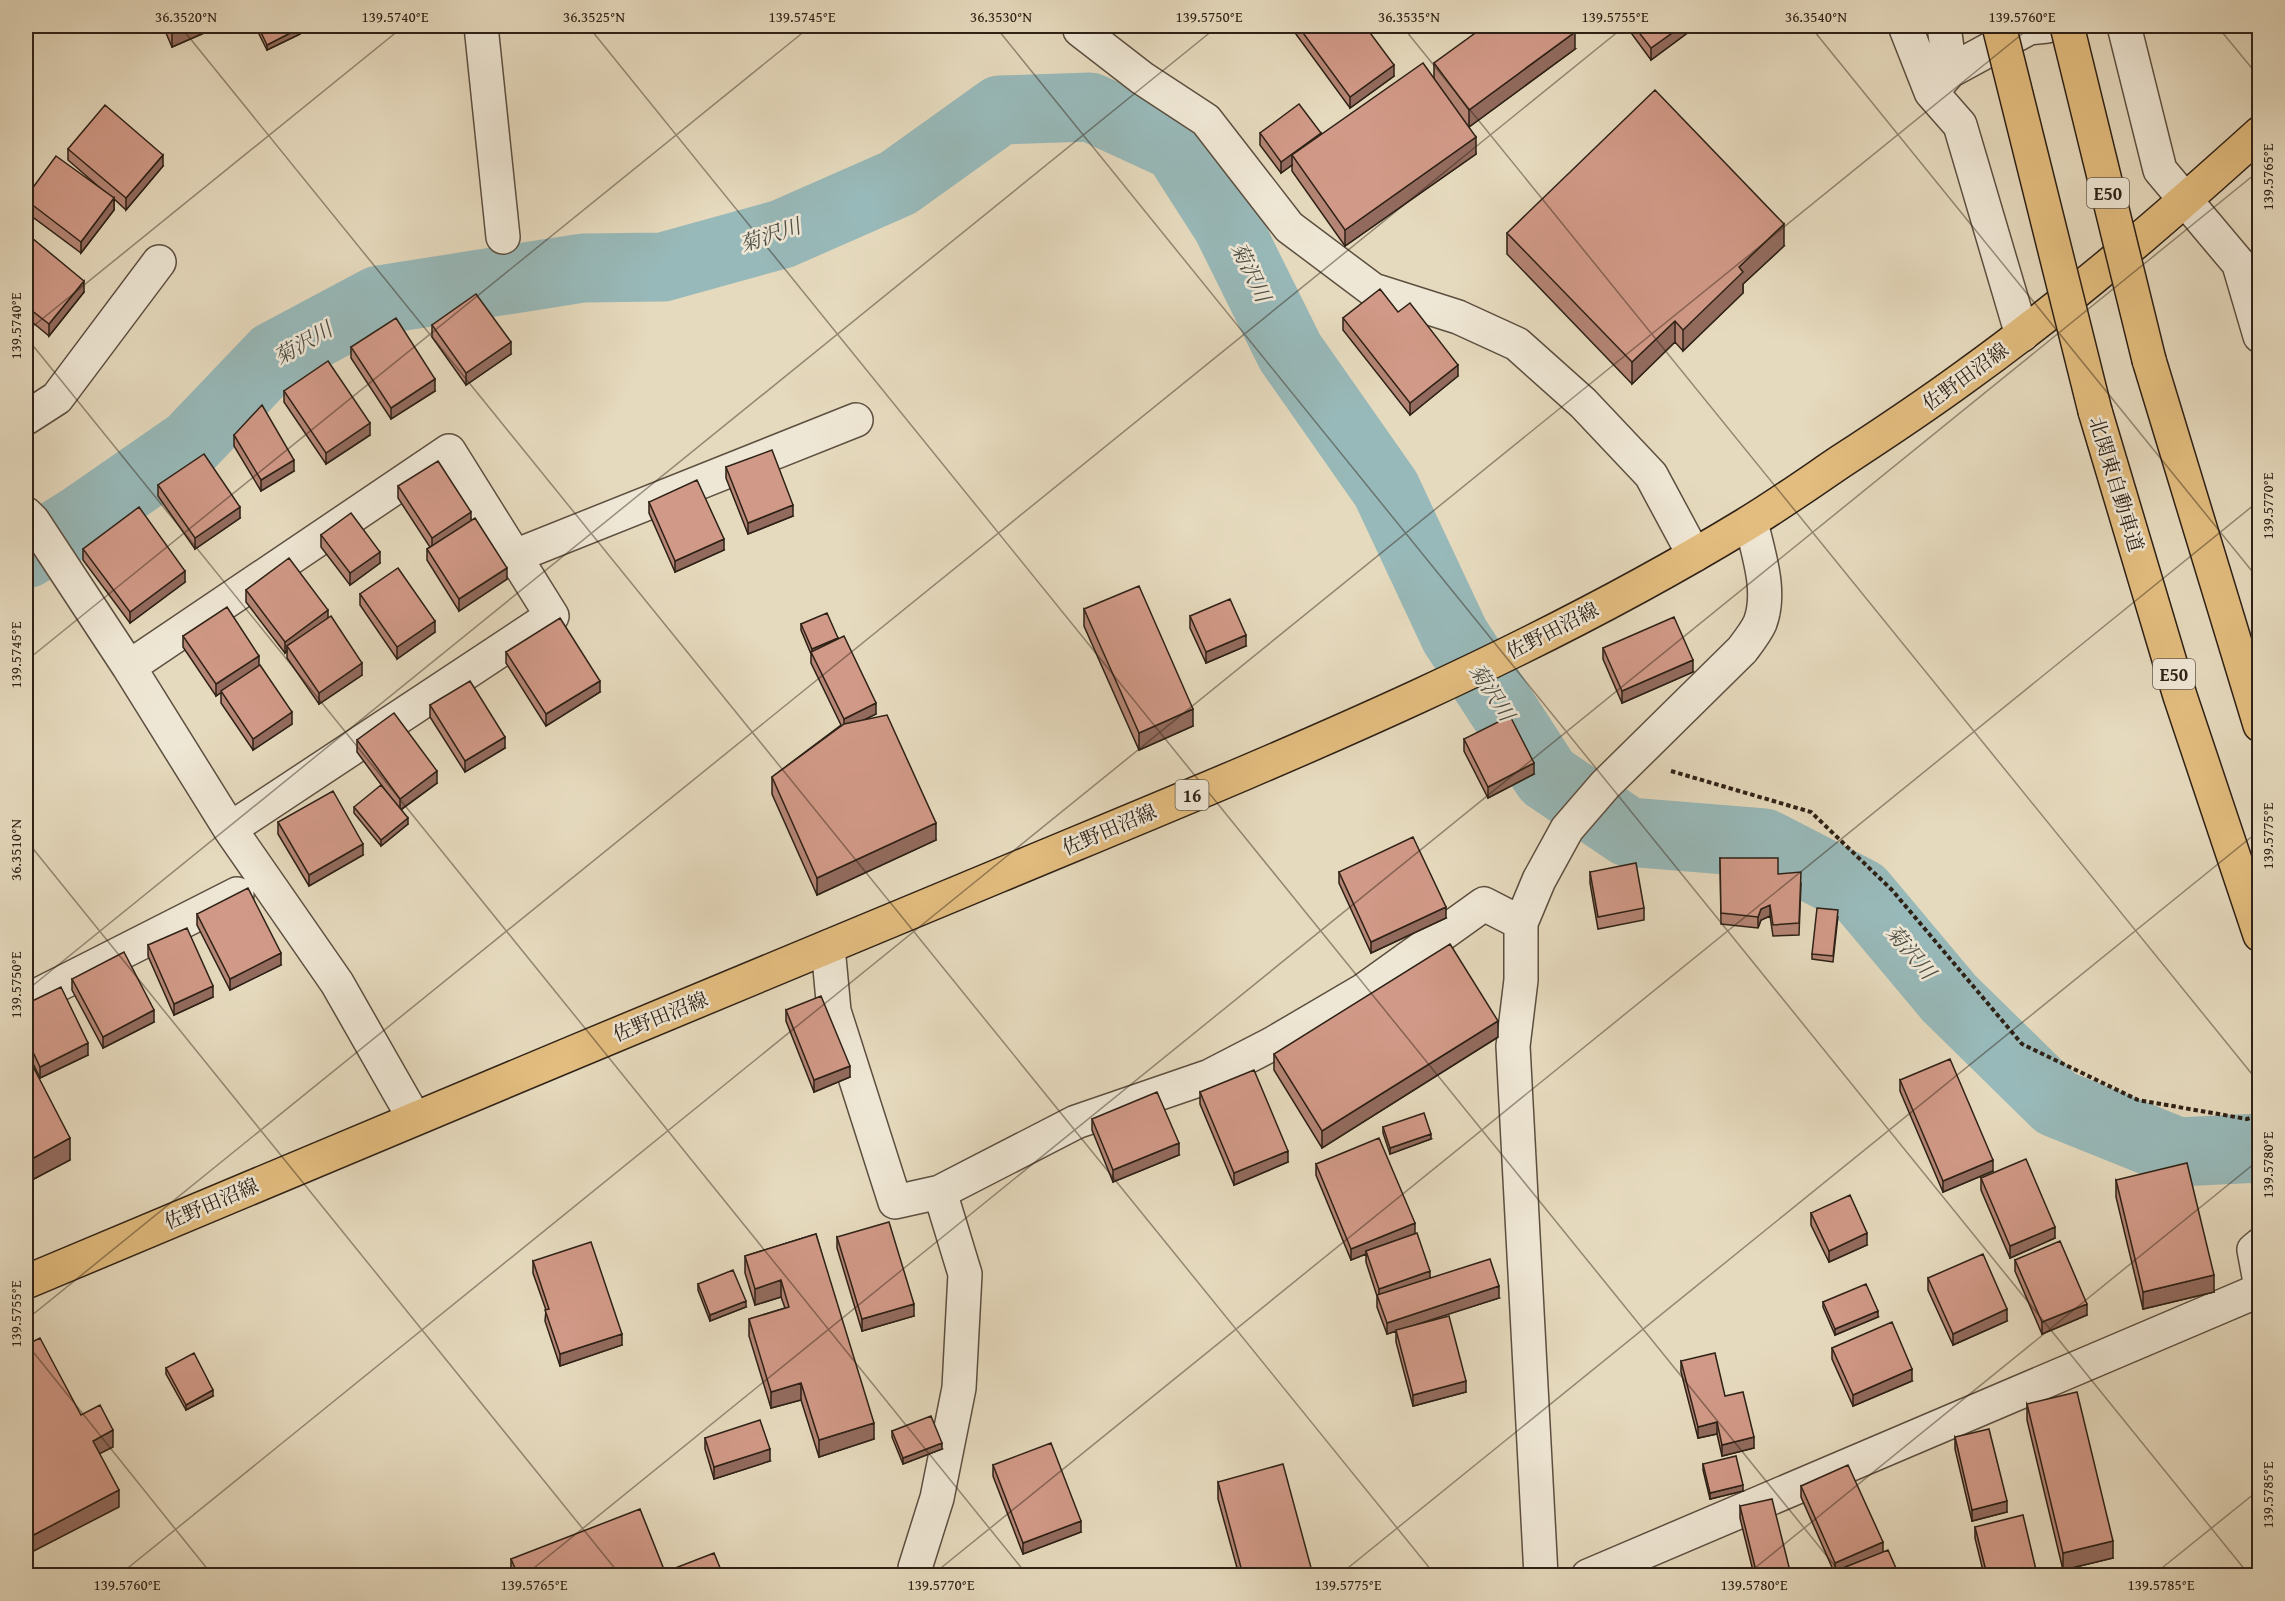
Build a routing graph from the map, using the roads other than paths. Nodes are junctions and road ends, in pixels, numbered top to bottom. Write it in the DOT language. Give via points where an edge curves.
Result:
graph roads {
  1 [pos="481,26"];
  2 [pos="1080,26"];
  3 [pos="1905,26"];
  4 [pos="1944,26"];
  5 [pos="1999,26"];
  6 [pos="2047,26"];
  7 [pos="2067,26"];
  8 [pos="2124,26"];
  9 [pos="1940,82"];
  10 [pos="2259,133"];
  11 [pos="2185,201"];
  12 [pos="503,237"];
  13 [pos="159,261"];
  14 [pos="2238,263"];
  15 [pos="2259,289"];
  16 [pos="2022,335"];
  17 [pos="2259,336"];
  18 [pos="26,418"];
  19 [pos="856,420"];
  20 [pos="26,514"];
  21 [pos="1751,522"];
  22 [pos="1694,555"];
  23 [pos="515,556"];
  24 [pos="129,667"];
  25 [pos="2259,725"];
  26 [pos="230,829"];
  27 [pos="265,880"];
  28 [pos="1521,923"];
  29 [pos="2259,935"];
  30 [pos="828,947"];
  31 [pos="26,1001"];
  32 [pos="414,1118"];
  33 [pos="940,1192"];
  34 [pos="2259,1245"];
  35 [pos="26,1282"];
  36 [pos="2259,1282"];
  37 [pos="2259,1290"];
  38 [pos="916,1575"];
  39 [pos="1541,1575"];
  40 [pos="1588,1575"];
  1 -- 12 [label="street"];
  2 -- 22 [label="street" via="1080,30 1142,78 1206,120 1289,227 1373,290 1458,317 1517,344 1583,403 1651,475"];
  3 -- 9 [label="street"];
  4 -- 9 [label="street"];
  5 -- 29 [label="main road, 北関東自動車道 / E50, bridge" via="2095,411 2180,696"];
  6 -- 9 [label="street" via="2029,28"];
  7 -- 25 [label="main road, E50, bridge" via="2149,360"];
  8 -- 11 [label="street" via="2160,170"];
  9 -- 16 [label="street" via="1960,125"];
  10 -- 11 [label="main road, 佐野田沼線 / 16"];
  11 -- 14 [label="street"];
  11 -- 16 [label="main road, 佐野田沼線 / 16"];
  13 -- 18 [label="street" via="57,398"];
  14 -- 15 [label="street"];
  14 -- 17 [label="street"];
  16 -- 21 [label="main road, 佐野田沼線 / 16"];
  19 -- 23 [label="street"];
  20 -- 24 [label="street"];
  21 -- 22 [label="main road, 佐野田沼線 / 16"];
  21 -- 28 [label="street" via="1763,573 1765,602 1760,623 1742,650 1631,759 1567,829"];
  22 -- 30 [label="main road, 佐野田沼線 / 16" via="1516,648 1304,747"];
  23 -- 24 [label="street" via="449,451"];
  23 -- 26 [label="street" via="552,616"];
  24 -- 26 [label="street"];
  26 -- 27 [label="street"];
  27 -- 31 [label="street"];
  27 -- 32 [label="street" via="337,983"];
  28 -- 33 [label="street" via="1484,904 1364,990 1272,1044 1210,1076 1076,1122"];
  28 -- 39 [label="street" via="1521,980 1513,1046"];
  30 -- 32 [label="main road, 佐野田沼線 / 16"];
  30 -- 33 [label="street" via="834,1011 895,1202"];
  32 -- 35 [label="main road, 佐野田沼線 / 16"];
  33 -- 38 [label="street" via="965,1274 959,1388 937,1498"];
  34 -- 36 [label="street" via="2254,1250"];
  37 -- 40 [label="street"];
}
